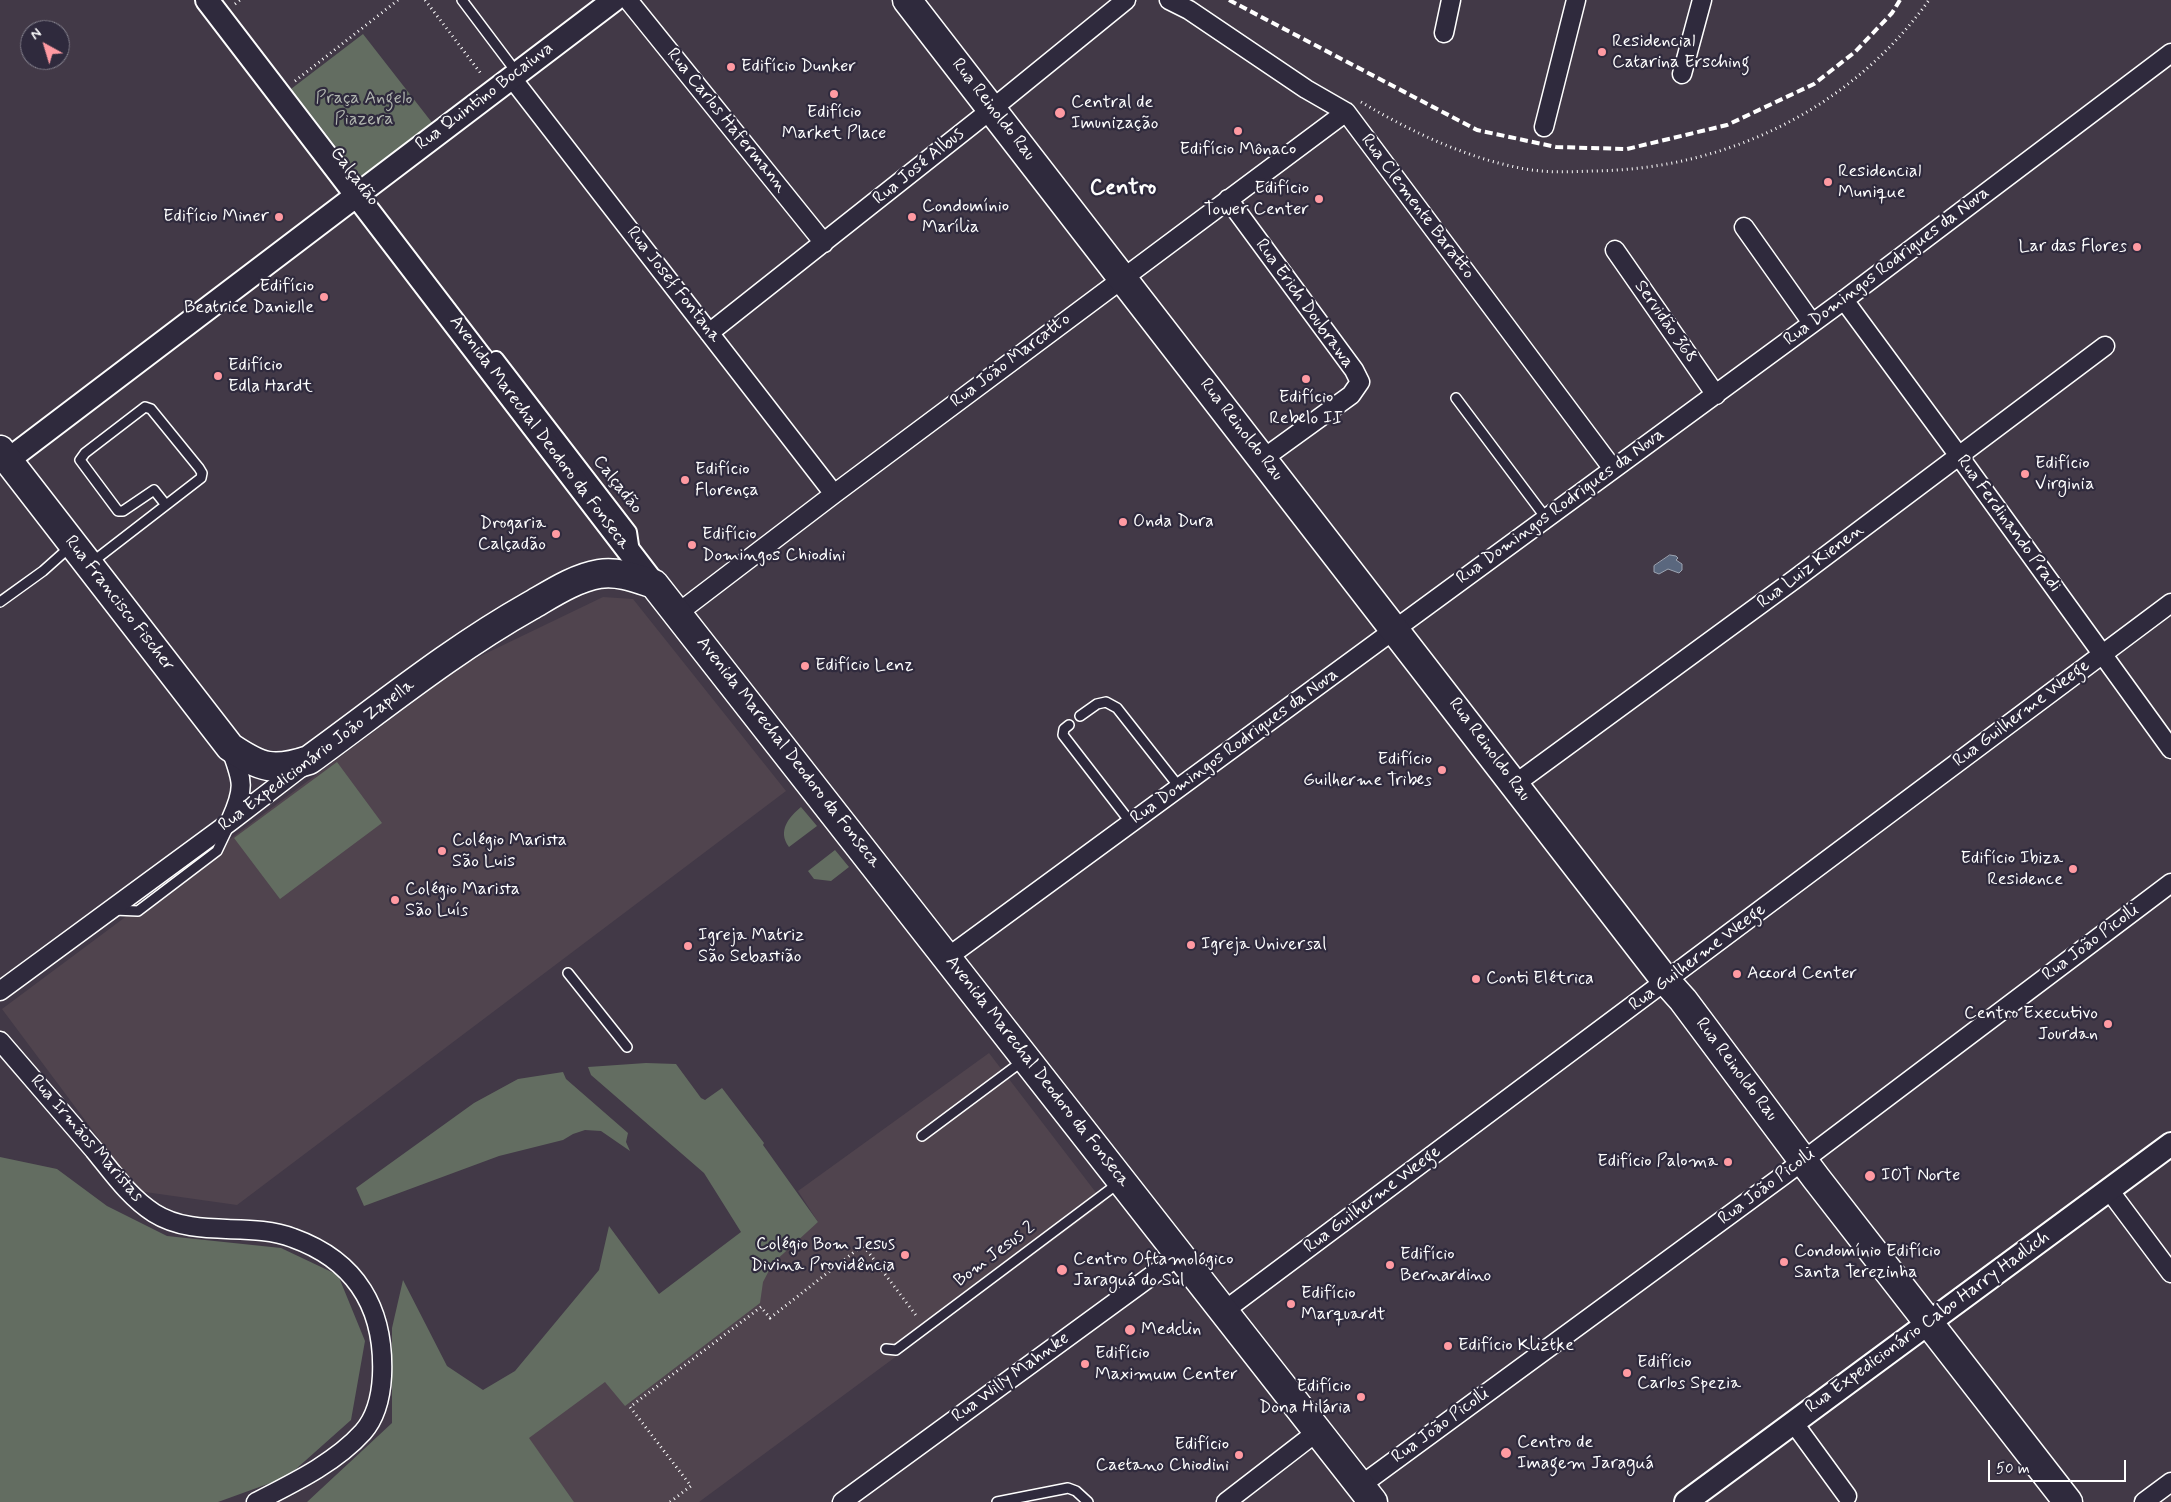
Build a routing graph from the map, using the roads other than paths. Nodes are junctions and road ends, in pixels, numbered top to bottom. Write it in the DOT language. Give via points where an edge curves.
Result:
graph roads {
  1 [pos="196,0"];
  2 [pos="207,0"];
  3 [pos="219,0"];
  4 [pos="462,0"];
  5 [pos="614,0"];
  6 [pos="628,0"];
  7 [pos="907,0"];
  8 [pos="1126,0"];
  9 [pos="1169,0"];
  10 [pos="1451,0"];
  11 [pos="1576,0"];
  12 [pos="1702,0"];
  13 [pos="1444,33"];
  14 [pos="2171,53"];
  15 [pos="1682,74"];
  16 [pos="507,80"];
  17 [pos="992,109"];
  18 [pos="1346,112"];
  19 [pos="1544,127"];
  20 [pos="357,195"];
  21 [pos="1228,199"];
  22 [pos="1744,227"];
  23 [pos="824,243"];
  24 [pos="1614,250"];
  25 [pos="1122,279"];
  26 [pos="1844,300"];
  27 [pos="1812,323"];
  28 [pos="709,332"];
  29 [pos="2105,346"];
  30 [pos="1716,394"];
  31 [pos="1456,398"];
  32 [pos="4,455"];
  33 [pos="1959,456"];
  34 [pos="1264,458"];
  35 [pos="1614,469"];
  36 [pos="834,494"];
  37 [pos="166,505"];
  38 [pos="1546,518"];
  39 [pos="81,554"];
  40 [pos="654,584"];
  41 [pos="0,602"];
  42 [pos="2171,603"];
  43 [pos="678,613"];
  44 [pos="1396,629"];
  45 [pos="2102,654"];
  46 [pos="1080,716"];
  47 [pos="1069,725"];
  48 [pos="230,747"];
  49 [pos="2171,749"];
  50 [pos="310,760"];
  51 [pos="1515,784"];
  52 [pos="1180,788"];
  53 [pos="230,822"];
  54 [pos="1131,823"];
  55 [pos="2171,883"];
  56 [pos="948,957"];
  57 [pos="568,973"];
  58 [pos="1666,981"];
  59 [pos="0,991"];
  60 [pos="0,1041"];
  61 [pos="627,1047"];
  62 [pos="1027,1058"];
  63 [pos="924,1135"];
  64 [pos="2171,1144"];
  65 [pos="1803,1160"];
  66 [pos="1122,1180"];
  67 [pos="2109,1190"];
  68 [pos="1180,1255"];
  69 [pos="2171,1273"];
  70 [pos="1224,1311"];
  71 [pos="1928,1322"];
  72 [pos="886,1349"];
  73 [pos="1793,1422"];
  74 [pos="1318,1431"];
  75 [pos="2171,1482"];
  76 [pos="1366,1494"];
  77 [pos="1847,1496"];
  78 [pos="256,1502"];
  79 [pos="842,1502"];
  80 [pos="997,1502"];
  81 [pos="1088,1502"];
  82 [pos="1226,1502"];
  83 [pos="1686,1502"];
  84 [pos="2068,1502"];
  85 [pos="2144,1502"];
  1 -- 20 [label="street, Calçadão"];
  2 -- 20 [label="street, Avenida Marechal Deodoro da Fonseca"];
  3 -- 20 [label="street, Calçadão" via="287,88"];
  4 -- 16 [label="lane"];
  5 -- 16 [label="street, Rua Quintino Bocaiuva"];
  6 -- 23 [label="street, Rua Carlos Hafermann"];
  7 -- 17 [label="main road, Rua Reinoldo Rau"];
  8 -- 17 [label="street, Rua José Albus"];
  9 -- 18 [label="street, Rua Clemente Baratto"];
  10 -- 13 [label="street"];
  11 -- 19 [label="street"];
  12 -- 15 [label="street"];
  14 -- 26 [label="street, Rua Domingos Rodrigues da Nova"];
  16 -- 20 [label="street, Rua Quintino Bocaiuva"];
  16 -- 28 [label="street, Rua Josef Fontana"];
  17 -- 23 [label="street, Rua José Albus"];
  17 -- 25 [label="main road, Rua Reinoldo Rau"];
  18 -- 21 [label="street, Rua João Marcatto"];
  18 -- 35 [label="street, Rua Clemente Baratto"];
  20 -- 32 [label="street, Rua Quintino Bocaiuva"];
  20 -- 40 [label="street, Avenida Marechal Deodoro da Fonseca"];
  21 -- 25 [label="street, Rua João Marcatto"];
  21 -- 34 [label="street, Rua Erich Doubrawa" via="1360,382 1351,395"];
  22 -- 27 [label="street"];
  23 -- 28 [label="street, Rua José Albus"];
  24 -- 30 [label="street, Servidão 368"];
  25 -- 34 [label="main road, Rua Reinoldo Rau"];
  25 -- 36 [label="street, Rua João Marcatto"];
  26 -- 27 [label="street, Rua Domingos Rodrigues da Nova"];
  26 -- 33 [label="street, Rua Ferdinando Pradi"];
  27 -- 30 [label="street, Rua Domingos Rodrigues da Nova"];
  28 -- 36 [label="street, Rua Josef Fontana"];
  29 -- 33 [label="street, Rua Luiz Kienen"];
  30 -- 35 [label="street, Rua Domingos Rodrigues da Nova"];
  31 -- 38 [label="lane"];
  32 -- 39 [label="main road, Rua Francisco Fischer"];
  33 -- 45 [label="street, Rua Ferdinando Pradi"];
  33 -- 51 [label="street, Rua Luiz Kienen"];
  34 -- 44 [label="main road, Rua Reinoldo Rau"];
  35 -- 38 [label="street, Rua Domingos Rodrigues da Nova"];
  36 -- 43 [label="street, Rua João Marcatto"];
  37 -- 37 [label="lane" via="154,490 123,511 118,511 80,460 84,453 145,407 152,409 202,473 201,478"];
  37 -- 39 [label="lane"];
  38 -- 44 [label="street, Rua Domingos Rodrigues da Nova"];
  39 -- 41 [label="lane" via="43,571"];
  39 -- 48 [label="main road, Rua Francisco Fischer"];
  40 -- 43 [label="main road, Avenida Marechal Deodoro da Fonseca"];
  40 -- 50 [label="main road, Rua Expedicionário João Zapella" via="628,575 599,574 543,598 475,639"];
  42 -- 45 [label="street, Rua Guilherme Weege"];
  43 -- 56 [label="main road, Avenida Marechal Deodoro da Fonseca"];
  44 -- 51 [label="main road, Rua Reinoldo Rau"];
  44 -- 52 [label="street, Rua Domingos Rodrigues da Nova"];
  45 -- 49 [label="street, Rua Ferdinando Pradi"];
  45 -- 58 [label="street, Rua Guilherme Weege"];
  46 -- 52 [label="lane" via="1097,704 1106,702 1116,708"];
  47 -- 54 [label="lane" via="1063,735"];
  48 -- 50 [label="main road, Rua Francisco Fischer" via="252,762 267,767 295,765"];
  48 -- 53 [label="street, Rua Francisco Fischer" via="242,785 240,800"];
  50 -- 53 [label="street, Rua Expedicionário João Zapella"];
  51 -- 58 [label="main road, Rua Reinoldo Rau"];
  52 -- 54 [label="street, Rua Domingos Rodrigues da Nova"];
  53 -- 59 [label="street, Rua Expedicionário João Zapella"];
  54 -- 56 [label="street, Rua Domingos Rodrigues da Nova"];
  55 -- 65 [label="street, Rua João Picolli"];
  56 -- 62 [label="main road, Avenida Marechal Deodoro da Fonseca"];
  57 -- 61 [label="lane"];
  58 -- 65 [label="main road, Rua Reinoldo Rau"];
  58 -- 70 [label="street, Rua Guilherme Weege"];
  60 -- 78 [label="street, Rua Irmãos Maristas" via="122,1184 153,1213 189,1226 274,1231 295,1238 338,1263 360,1285 374,1310 380,1332 381,1394 364,1431 346,1448 301,1479"];
  62 -- 63 [label="lane"];
  62 -- 66 [label="main road, Avenida Marechal Deodoro da Fonseca"];
  64 -- 67 [label="street, Rua Expedicionário Cabo Harry Hadlich"];
  65 -- 71 [label="main road, Rua Reinoldo Rau"];
  65 -- 76 [label="street, Rua João Picolli"];
  66 -- 68 [label="main road, Avenida Marechal Deodoro da Fonseca"];
  66 -- 72 [label="lane, Bom Jesus 2" via="896,1350"];
  67 -- 69 [label="street"];
  67 -- 71 [label="street, Rua Expedicionário Cabo Harry Hadlich"];
  68 -- 70 [label="main road, Avenida Marechal Deodoro da Fonseca"];
  68 -- 79 [label="street, Rua Willy Mahnke"];
  70 -- 74 [label="main road, Avenida Marechal Deodoro da Fonseca"];
  71 -- 73 [label="street, Rua Expedicionário Cabo Harry Hadlich"];
  71 -- 84 [label="main road, Rua Reinoldo Rau"];
  73 -- 77 [label="street"];
  73 -- 83 [label="street, Rua Expedicionário Cabo Harry Hadlich"];
  74 -- 76 [label="main road, Avenida Marechal Deodoro da Fonseca"];
  74 -- 82 [label="street"];
  75 -- 85 [label="street"];
  80 -- 81 [label="lane" via="1068,1488"];
}
